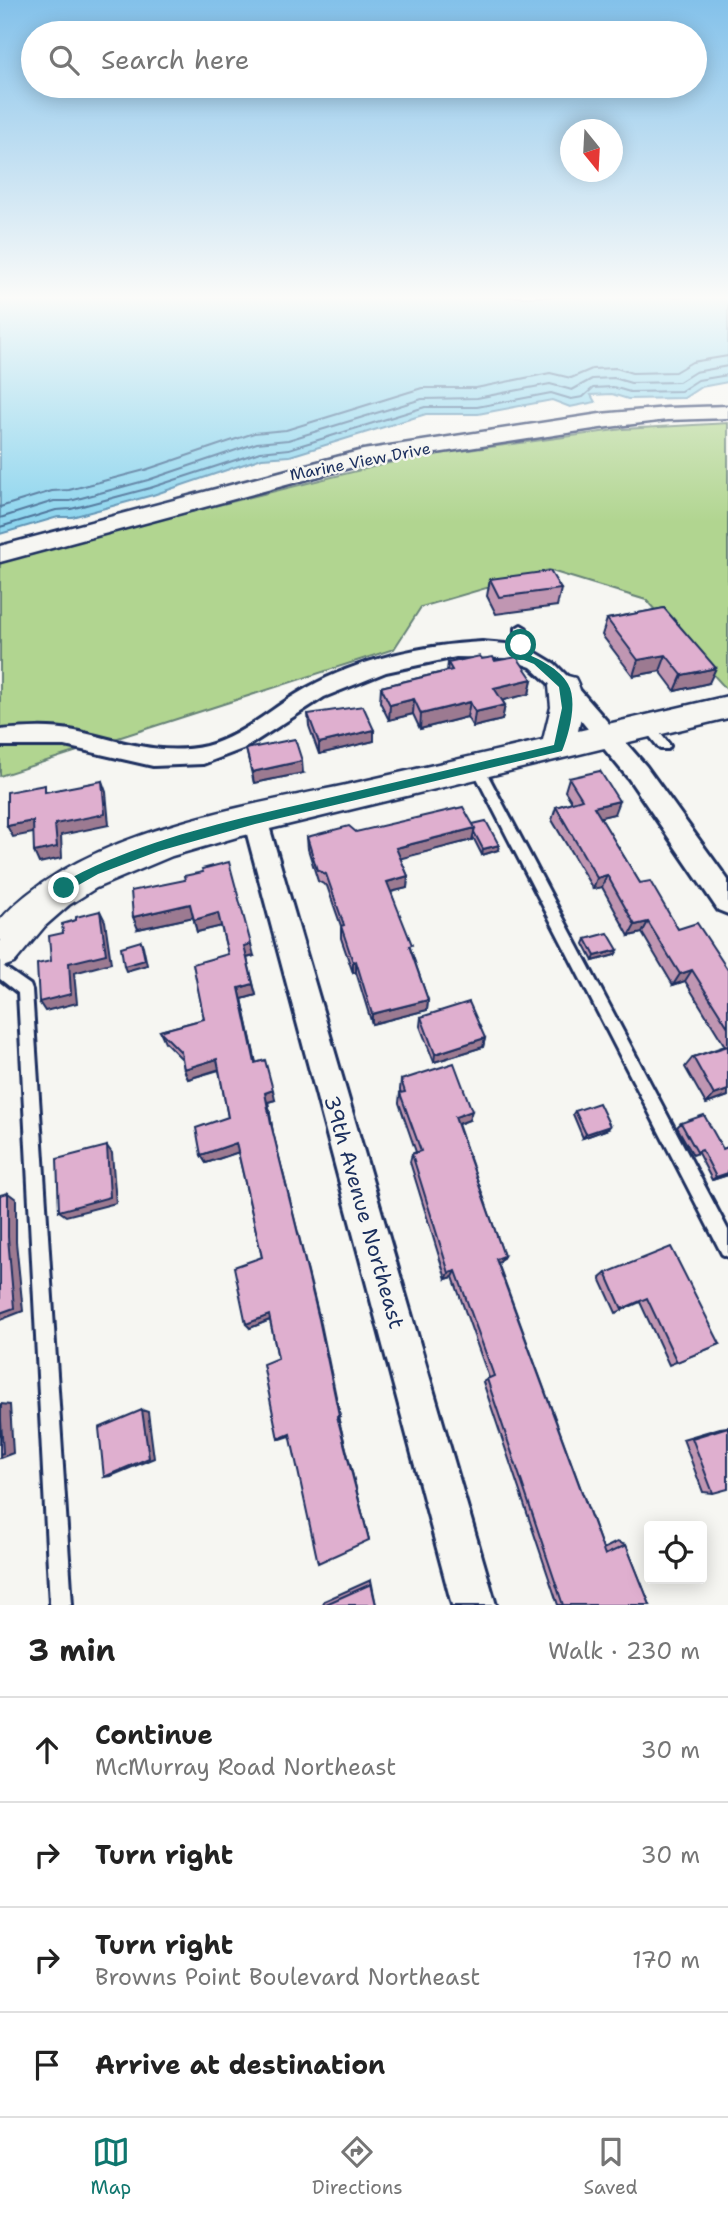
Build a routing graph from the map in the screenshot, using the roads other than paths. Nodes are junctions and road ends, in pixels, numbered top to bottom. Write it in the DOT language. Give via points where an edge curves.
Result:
graph roads {
  1 [pos="728,412"];
  2 [pos="0,554"];
  3 [pos="521,628"];
  4 [pos="517,654"];
  5 [pos="564,686"];
  6 [pos="728,707"];
  7 [pos="607,736"];
  8 [pos="0,738"];
  9 [pos="558,748"];
  10 [pos="478,768"];
  11 [pos="255,819"];
  12 [pos="728,902"];
  13 [pos="2,946"];
  14 [pos="728,1248"];
  15 [pos="61,1605"];
  16 [pos="474,1605"];
  1 -- 2 [label="main road, Marine View Drive" via="600,421 363,457"];
  3 -- 4 [label="lane"];
  4 -- 5 [label="street" via="538,662"];
  4 -- 8 [label="street" via="487,649 447,652 361,673 205,755 150,758 45,735"];
  5 -- 7 [label="street"];
  5 -- 9 [label="main road" via="567,708"];
  6 -- 7 [label="main road" via="656,736"];
  7 -- 9 [label="main road"];
  7 -- 12 [label="street"];
  9 -- 10 [label="main road"];
  10 -- 11 [label="main road"];
  10 -- 14 [label="lane"];
  11 -- 13 [label="main road" via="157,846 94,871 43,903"];
  11 -- 16 [label="street, 39th Avenue Northeast"];
  13 -- 15 [label="lane" via="25,990"];
}
